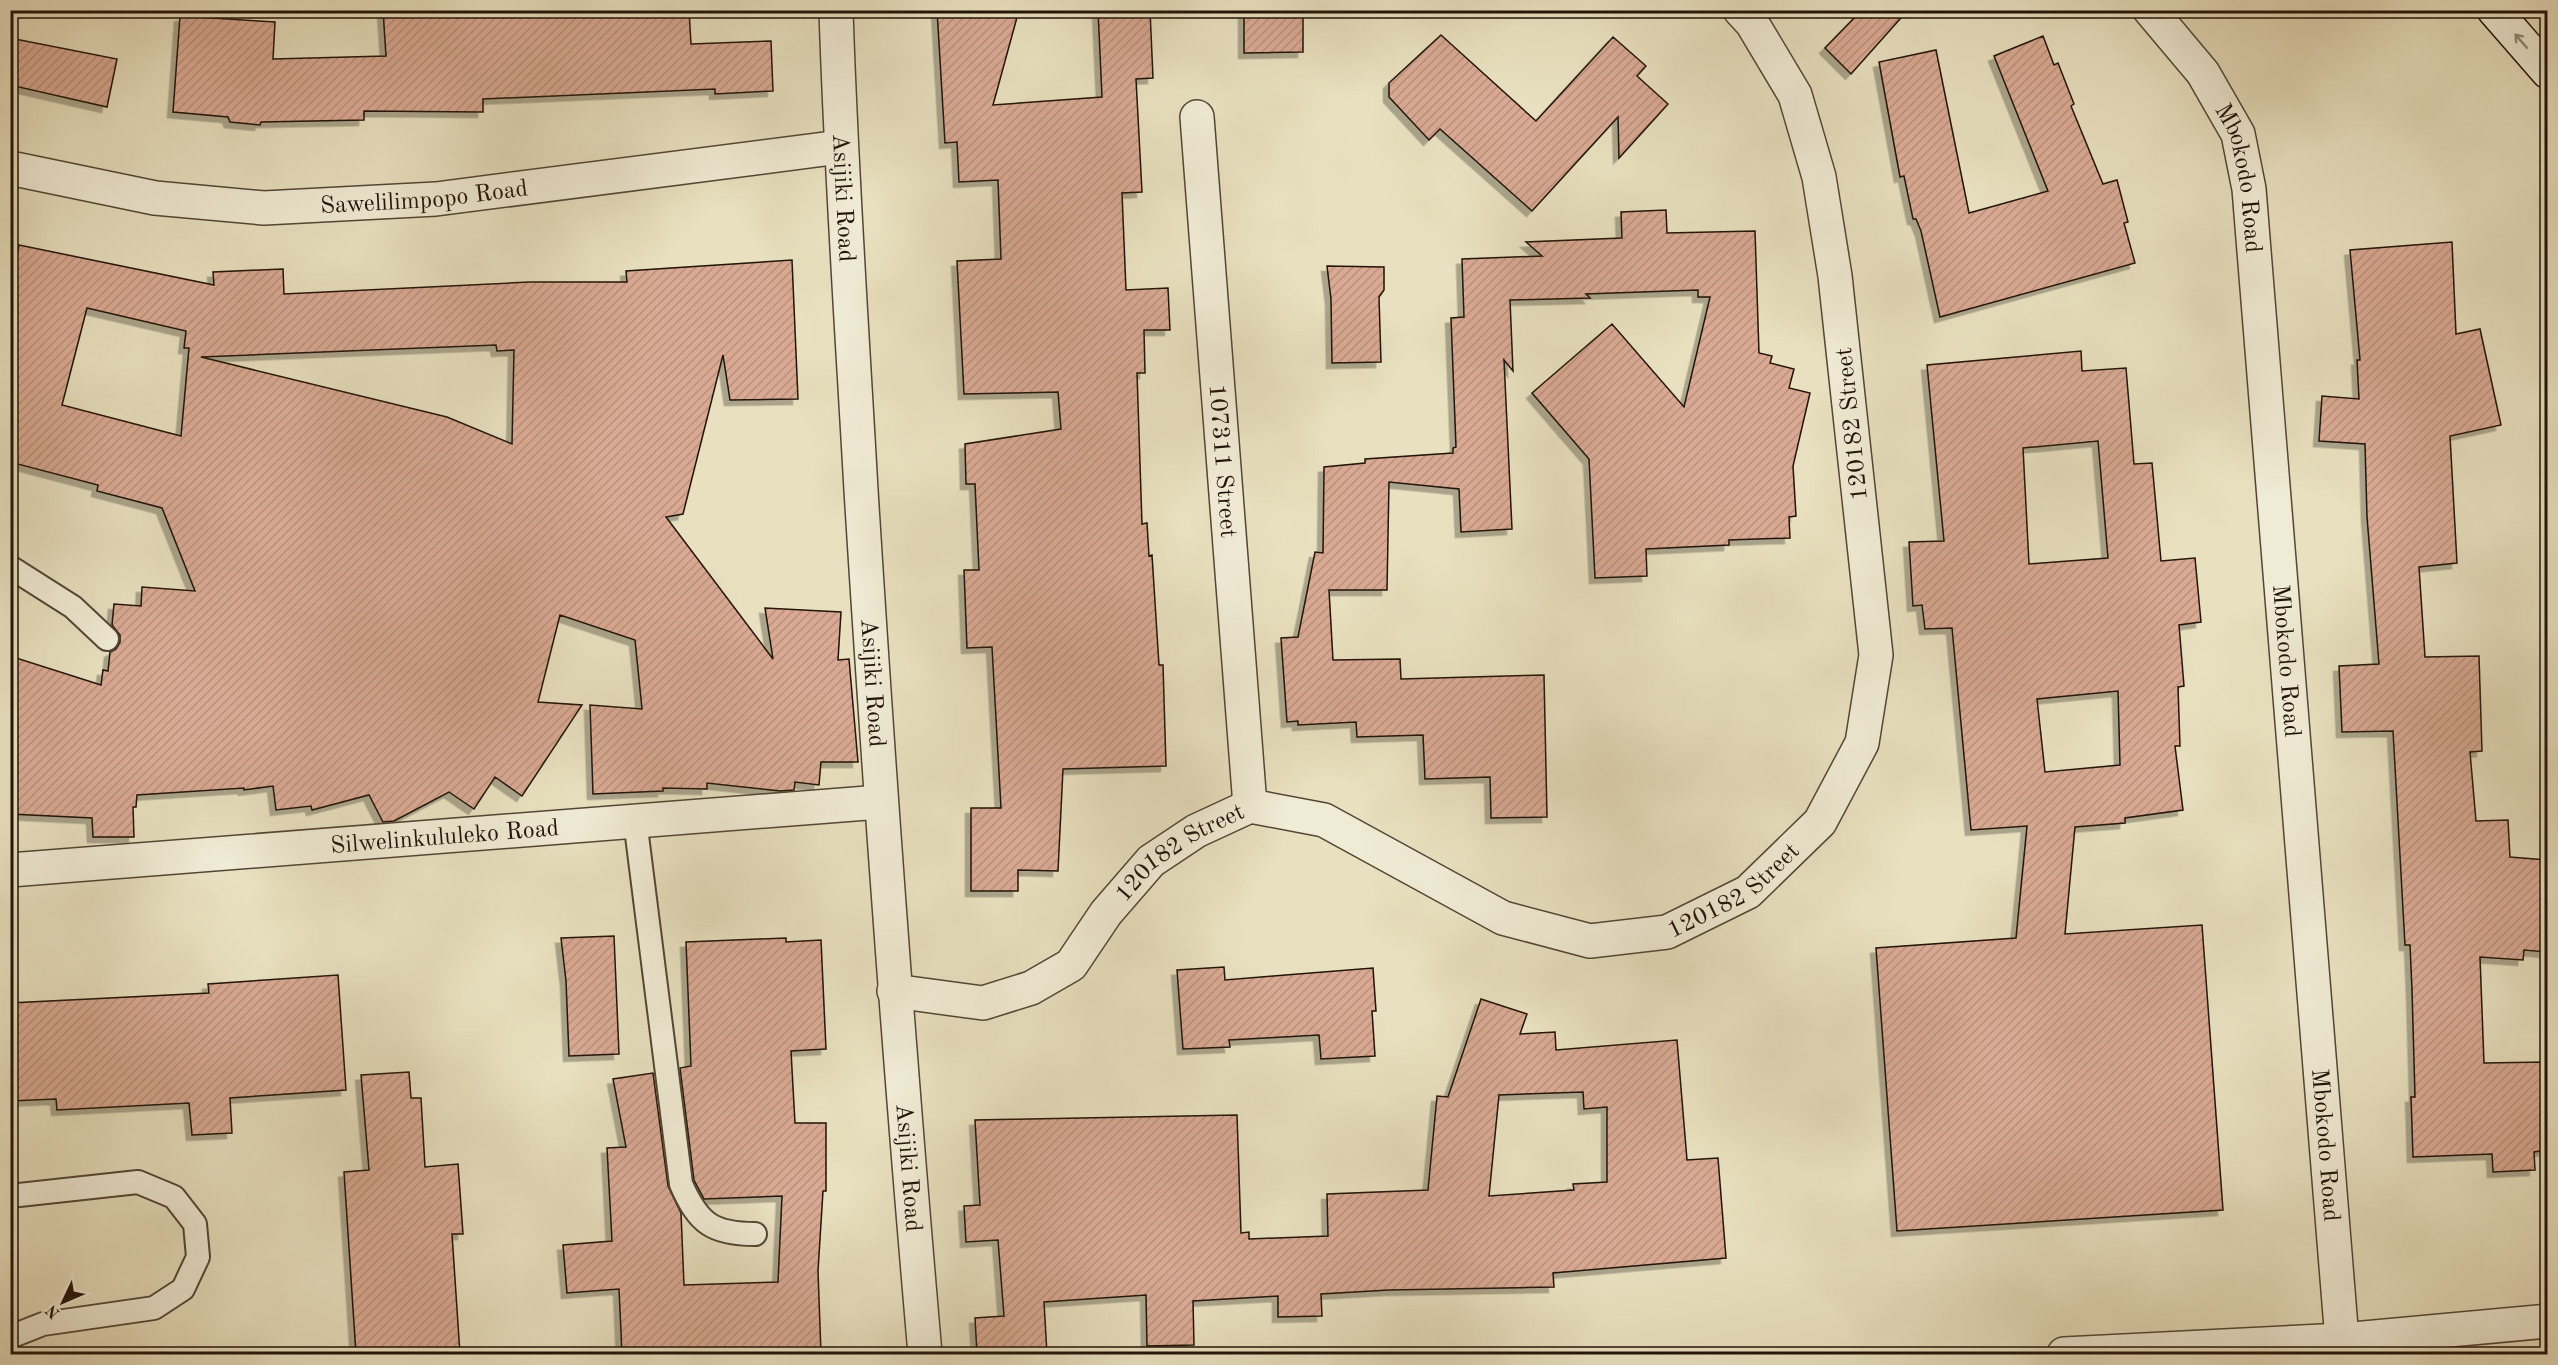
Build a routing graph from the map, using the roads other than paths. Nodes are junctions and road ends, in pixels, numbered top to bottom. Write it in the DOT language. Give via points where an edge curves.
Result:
graph roads {
  1 [pos="836,10"];
  2 [pos="1740,10"];
  3 [pos="2150,10"];
  4 [pos="2494,10"];
  5 [pos="2547,72"];
  6 [pos="1197,117"];
  7 [pos="840,147"];
  8 [pos="10,168"];
  9 [pos="10,567"];
  10 [pos="107,639"];
  11 [pos="880,802"];
  12 [pos="1250,806"];
  13 [pos="635,820"];
  14 [pos="10,870"];
  15 [pos="894,991"];
  16 [pos="10,1196"];
  17 [pos="755,1234"];
  18 [pos="2547,1321"];
  19 [pos="10,1337"];
  20 [pos="2342,1340"];
  21 [pos="925,1354"];
  22 [pos="2064,1354"];
  1 -- 7 [label="street, Asijiki Road"];
  2 -- 12 [label="street, 120182 Street" via="1752,23 1795,95 1819,177 1835,276 1876,655 1862,743 1820,822 1748,892 1667,932 1590,941 1503,918 1324,820"];
  3 -- 20 [label="street, Mbokodo Road" via="2203,73 2238,134 2249,189"];
  5 -- 4 [label="street, one-way"];
  6 -- 12 [label="street, 107311 Street"];
  7 -- 8 [label="street, Sawelilimpopo Road" via="436,199 264,208 155,198"];
  7 -- 11 [label="street, Asijiki Road"];
  9 -- 10 [label="lane" via="74,607"];
  11 -- 13 [label="street, Silwelinkululeko Road"];
  11 -- 15 [label="street, Asijiki Road"];
  12 -- 15 [label="street, 120182 Street" via="1196,831 1151,861 1106,913 1071,964 1031,988 983,1003"];
  13 -- 14 [label="street, Silwelinkululeko Road"];
  13 -- 17 [label="lane" via="681,1184 691,1207 711,1226 729,1234"];
  15 -- 21 [label="street, Asijiki Road"];
  16 -- 19 [label="lane" via="138,1182 174,1197 195,1224 198,1257 183,1289 154,1308 44,1324"];
  18 -- 20 [label="street"];
  20 -- 22 [label="street"];
}
